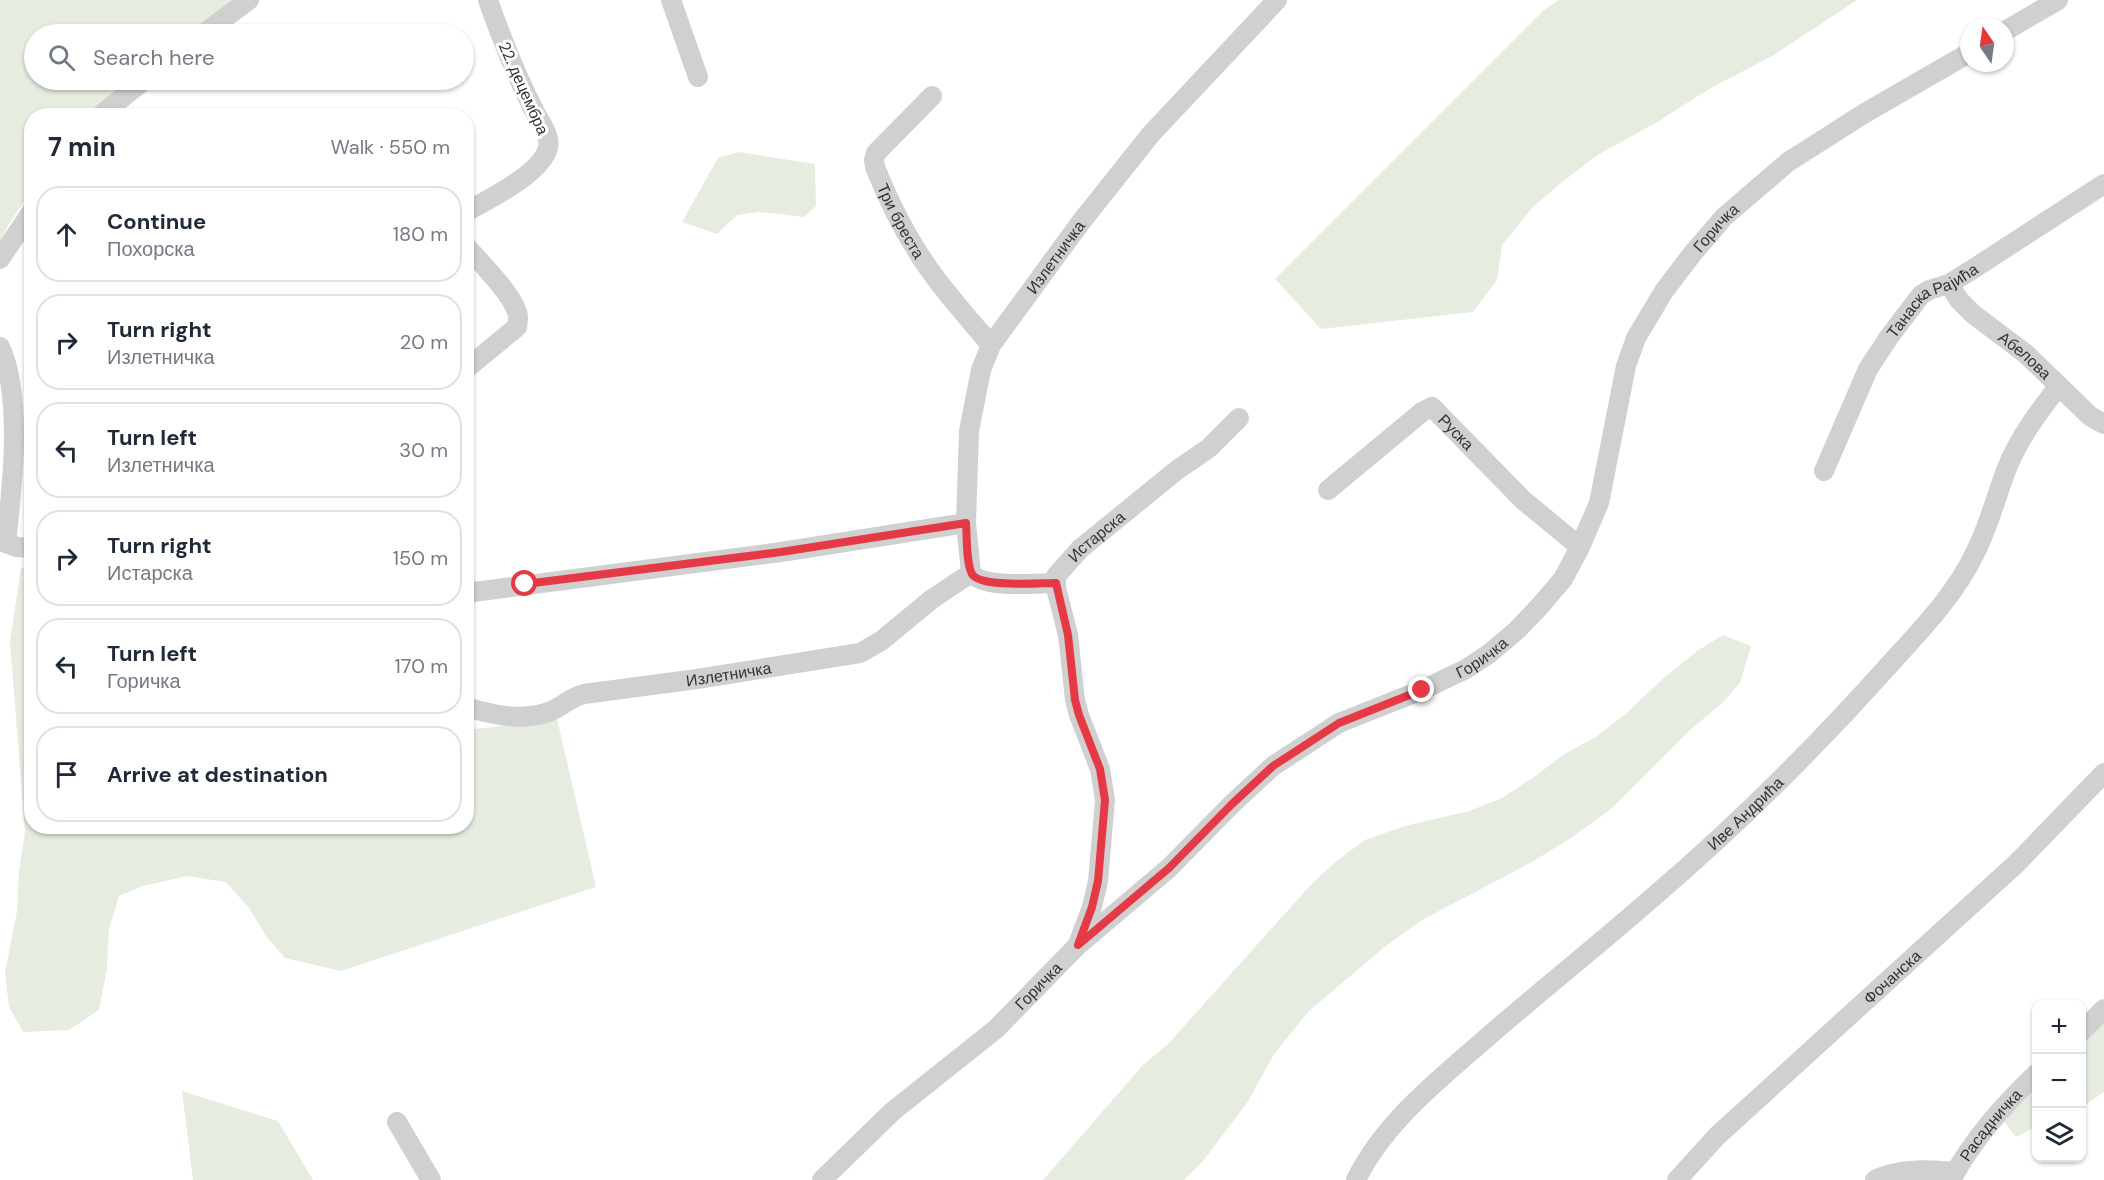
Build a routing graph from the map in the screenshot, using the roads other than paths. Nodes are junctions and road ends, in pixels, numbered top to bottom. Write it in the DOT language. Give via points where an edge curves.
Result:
graph roads {
  1 [pos="249,0"];
  2 [pos="488,0"];
  3 [pos="671,0"];
  4 [pos="1277,0"];
  5 [pos="2058,0"];
  6 [pos="217,24"];
  7 [pos="2014,26"];
  8 [pos="1960,57"];
  9 [pos="698,77"];
  10 [pos="132,90"];
  11 [pos="932,96"];
  12 [pos="110,108"];
  13 [pos="2104,184"];
  14 [pos="474,208"];
  15 [pos="24,228"];
  16 [pos="474,255"];
  17 [pos="0,259"];
  18 [pos="1949,284"];
  19 [pos="991,345"];
  20 [pos="0,347"];
  21 [pos="474,362"];
  22 [pos="2059,386"];
  23 [pos="1239,418"];
  24 [pos="2104,424"];
  25 [pos="1824,471"];
  26 [pos="1328,490"];
  27 [pos="966,523"];
  28 [pos="3,547"];
  29 [pos="1580,547"];
  30 [pos="24,548"];
  31 [pos="971,573"];
  32 [pos="1056,583"];
  33 [pos="474,591"];
  34 [pos="474,709"];
  35 [pos="2102,780"];
  36 [pos="1078,945"];
  37 [pos="2104,1009"];
  38 [pos="2086,1027"];
  39 [pos="2032,1079"];
  40 [pos="397,1122"];
  41 [pos="1953,1176"];
  42 [pos="431,1180"];
  43 [pos="822,1180"];
  44 [pos="1356,1180"];
  45 [pos="1677,1180"];
  46 [pos="1875,1180"];
  1 -- 6 [label="street"];
  2 -- 14 [label="street, 22. децембра" via="515,74 549,143 541,159 514,186"];
  3 -- 9 [label="street"];
  4 -- 19 [label="street, Излетничка" via="1151,134"];
  5 -- 7 [label="street"];
  8 -- 29 [label="street, Горичка" via="1788,162 1724,217 1693,253 1636,338 1626,366 1599,503"];
  10 -- 12 [label="street"];
  11 -- 19 [label="street, Три бреста" via="876,153 875,167 920,255"];
  13 -- 18 [label="street, Танаска Рајића"];
  15 -- 17 [label="street"];
  16 -- 21 [label="street" via="504,291 519,321 517,327"];
  18 -- 22 [label="street, Абелова" via="1973,314"];
  18 -- 25 [label="street, Танаска Рајића" via="1921,295 1878,353"];
  19 -- 27 [label="street, Излетничка" via="981,370 969,431"];
  20 -- 28 [label="street" via="13,405 12,462"];
  22 -- 24 [label="street, Абелова"];
  22 -- 44 [label="street, Иве Андрића" via="2013,455 1976,553 1945,602 1761,797 1653,897 1433,1085 1382,1140"];
  23 -- 32 [label="street, Истарска" via="1209,448 1080,549 1059,570"];
  26 -- 29 [label="street, Руска" via="1432,407 1523,500"];
  27 -- 31 [label="street, Излетничка"];
  27 -- 33 [label="street" via="781,552"];
  28 -- 30 [label="street"];
  29 -- 36 [label="street, Горичка" via="1563,579 1490,653 1422,690 1339,723 1273,766 1169,868"];
  31 -- 32 [label="street" via="991,582"];
  31 -- 34 [label="street, Излетничка" via="860,653 584,694 538,716"];
  32 -- 36 [label="street" via="1068,635 1077,708 1100,769 1105,800 1098,881"];
  35 -- 45 [label="street, Фочанска" via="2017,863 1718,1136"];
  36 -- 43 [label="street, Горичка" via="996,1029 893,1111"];
  37 -- 38 [label="street"];
  39 -- 41 [label="street, Расадничка" via="1976,1137"];
  40 -- 42 [label="street"];
  41 -- 46 [label="street" via="1909,1171"];
}
